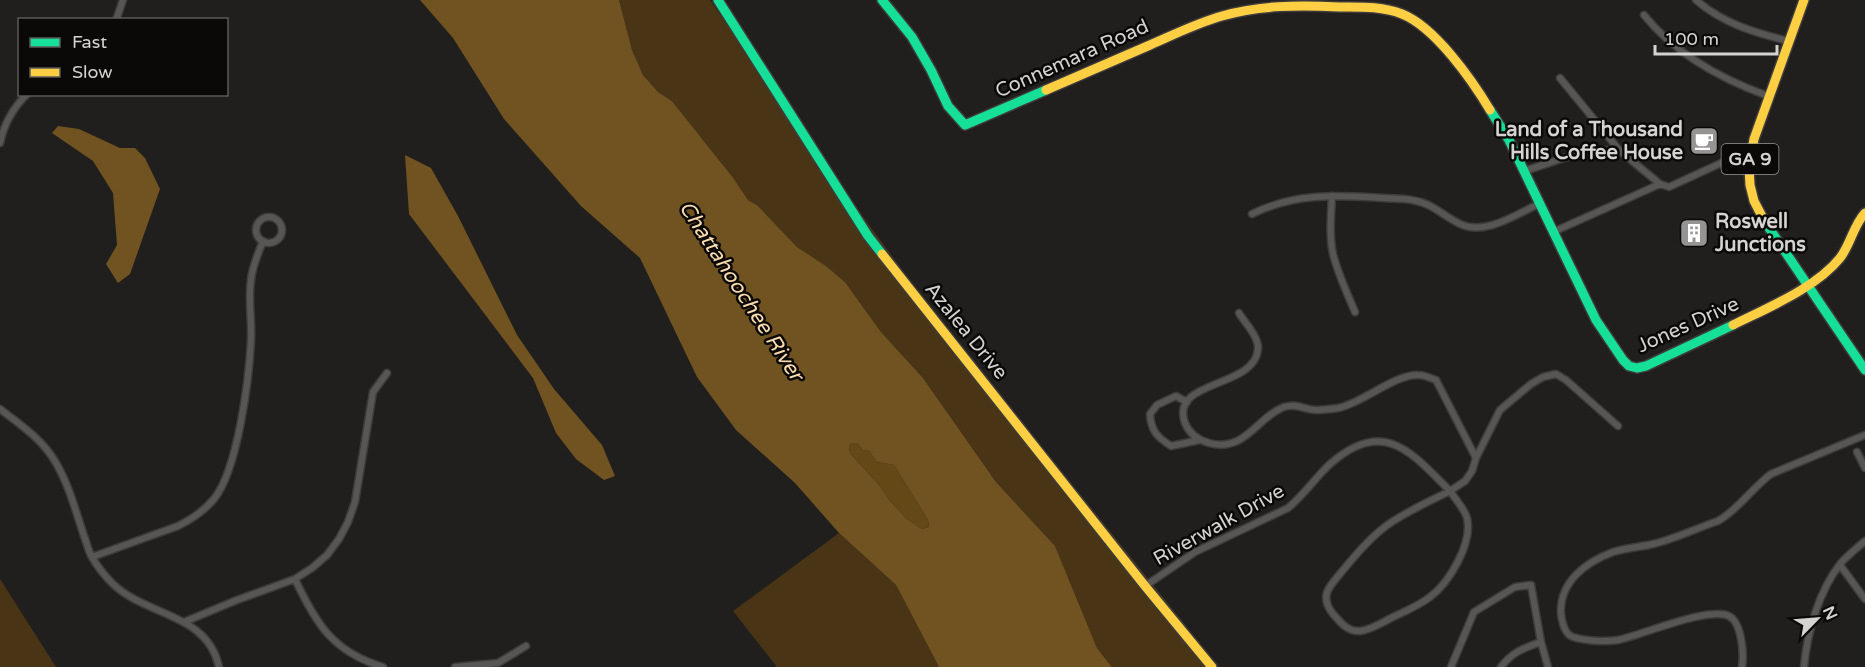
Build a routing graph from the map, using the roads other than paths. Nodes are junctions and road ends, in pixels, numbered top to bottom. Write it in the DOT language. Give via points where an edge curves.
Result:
graph roads {
  1 [pos="123,0"];
  2 [pos="718,0"];
  3 [pos="882,0"];
  4 [pos="1696,0"];
  5 [pos="1804,0"];
  6 [pos="1644,15"];
  7 [pos="117,18"];
  8 [pos="1789,41"];
  9 [pos="1560,78"];
  10 [pos="25,96"];
  11 [pos="1768,96"];
  12 [pos="0,143"];
  13 [pos="1620,151"];
  14 [pos="1750,153"];
  15 [pos="1524,171"];
  16 [pos="1658,182"];
  17 [pos="1332,196"];
  18 [pos="1539,204"];
  19 [pos="1865,213"];
  20 [pos="1252,214"];
  21 [pos="1551,230"];
  22 [pos="263,241"];
  23 [pos="1807,286"];
  24 [pos="1355,312"];
  25 [pos="1239,313"];
  26 [pos="1865,370"];
  27 [pos="387,373"];
  28 [pos="1187,402"];
  29 [pos="0,409"];
  30 [pos="1618,426"];
  31 [pos="1865,435"];
  32 [pos="1200,440"];
  33 [pos="1857,452"];
  34 [pos="1476,458"];
  35 [pos="1865,468"];
  36 [pos="1450,491"];
  37 [pos="1865,541"];
  38 [pos="92,557"];
  39 [pos="1840,565"];
  40 [pos="295,579"];
  41 [pos="1145,586"];
  42 [pos="1865,599"];
  43 [pos="184,622"];
  44 [pos="1540,642"];
  45 [pos="526,646"];
  46 [pos="219,667"];
  47 [pos="383,667"];
  48 [pos="455,667"];
  49 [pos="1212,667"];
  50 [pos="1451,667"];
  51 [pos="1502,667"];
  52 [pos="1548,667"];
  53 [pos="1742,667"];
  54 [pos="1804,667"];
  1 -- 7 [label="street"];
  2 -- 41 [label="street, Azalea Drive" via="868,236"];
  3 -- 15 [label="street, Connemara Road" via="911,36 943,100 965,125 1221,16 1282,7 1381,8 1420,24 1461,67 1496,117"];
  4 -- 8 [label="street" via="1726,20"];
  5 -- 8 [label="street, GA 9"];
  6 -- 11 [label="street" via="1658,33 1702,66"];
  8 -- 11 [label="street, GA 9"];
  9 -- 13 [label="street"];
  10 -- 12 [label="street" via="6,122"];
  11 -- 14 [label="street, GA 9"];
  13 -- 15 [label="street" via="1587,152"];
  13 -- 16 [label="street"];
  14 -- 16 [label="street" via="1669,187"];
  14 -- 23 [label="street, GA 9" via="1750,185 1760,216"];
  15 -- 18 [label="street, Connemara Road"];
  16 -- 21 [label="street"];
  17 -- 18 [label="street" via="1417,201 1460,224 1476,227 1493,225"];
  17 -- 20 [label="street" via="1287,200"];
  17 -- 24 [label="street" via="1333,253"];
  18 -- 21 [label="street, Connemara Road"];
  19 -- 23 [label="street" via="1838,260"];
  21 -- 23 [label="street, Jones Drive" via="1596,320 1623,360 1637,368 1726,330"];
  22 -- 22 [label="street" via="256,226 265,217 274,218 282,232 275,242"];
  22 -- 38 [label="street" via="250,283 248,380 223,485 214,499 191,519"];
  23 -- 26 [label="street, GA 9"];
  25 -- 28 [label="street" via="1256,340 1254,360 1241,373 1195,392"];
  27 -- 40 [label="street" via="373,392 355,502 348,522 327,555"];
  28 -- 32 [label="street" via="1185,424"];
  28 -- 32 [label="street" via="1176,396 1157,405 1150,414 1151,426 1156,436 1172,446"];
  29 -- 38 [label="street" via="34,436 56,463"];
  30 -- 34 [label="street" via="1556,374 1531,384 1500,410"];
  31 -- 53 [label="street" via="1771,474 1727,516 1655,544 1612,552 1574,576 1564,592 1562,621 1572,637 1615,640 1698,616 1730,616 1741,640"];
  32 -- 34 [label="street" via="1223,445 1238,441 1276,410 1287,406 1315,410 1341,407 1418,375 1436,380"];
  33 -- 35 [label="street"];
  34 -- 36 [label="street" via="1465,481"];
  36 -- 36 [label="street" via="1462,507 1468,534 1465,547 1445,581 1418,605 1367,630 1347,628 1326,604 1329,588 1358,552 1386,526"];
  36 -- 41 [label="street, Riverwalk Drive" via="1404,448 1383,442 1364,444 1331,463 1288,508 1195,552"];
  37 -- 39 [label="street"];
  38 -- 43 [label="street" via="128,596"];
  39 -- 42 [label="street"];
  39 -- 54 [label="street" via="1816,612"];
  40 -- 43 [label="street"];
  40 -- 47 [label="street" via="323,630 356,657"];
  41 -- 49 [label="street, Azalea Drive"];
  43 -- 46 [label="street" via="209,641"];
  44 -- 50 [label="street" via="1531,585 1515,587 1474,612"];
  44 -- 51 [label="street" via="1512,654"];
  44 -- 52 [label="street"];
  45 -- 48 [label="street" via="498,663"];
}
